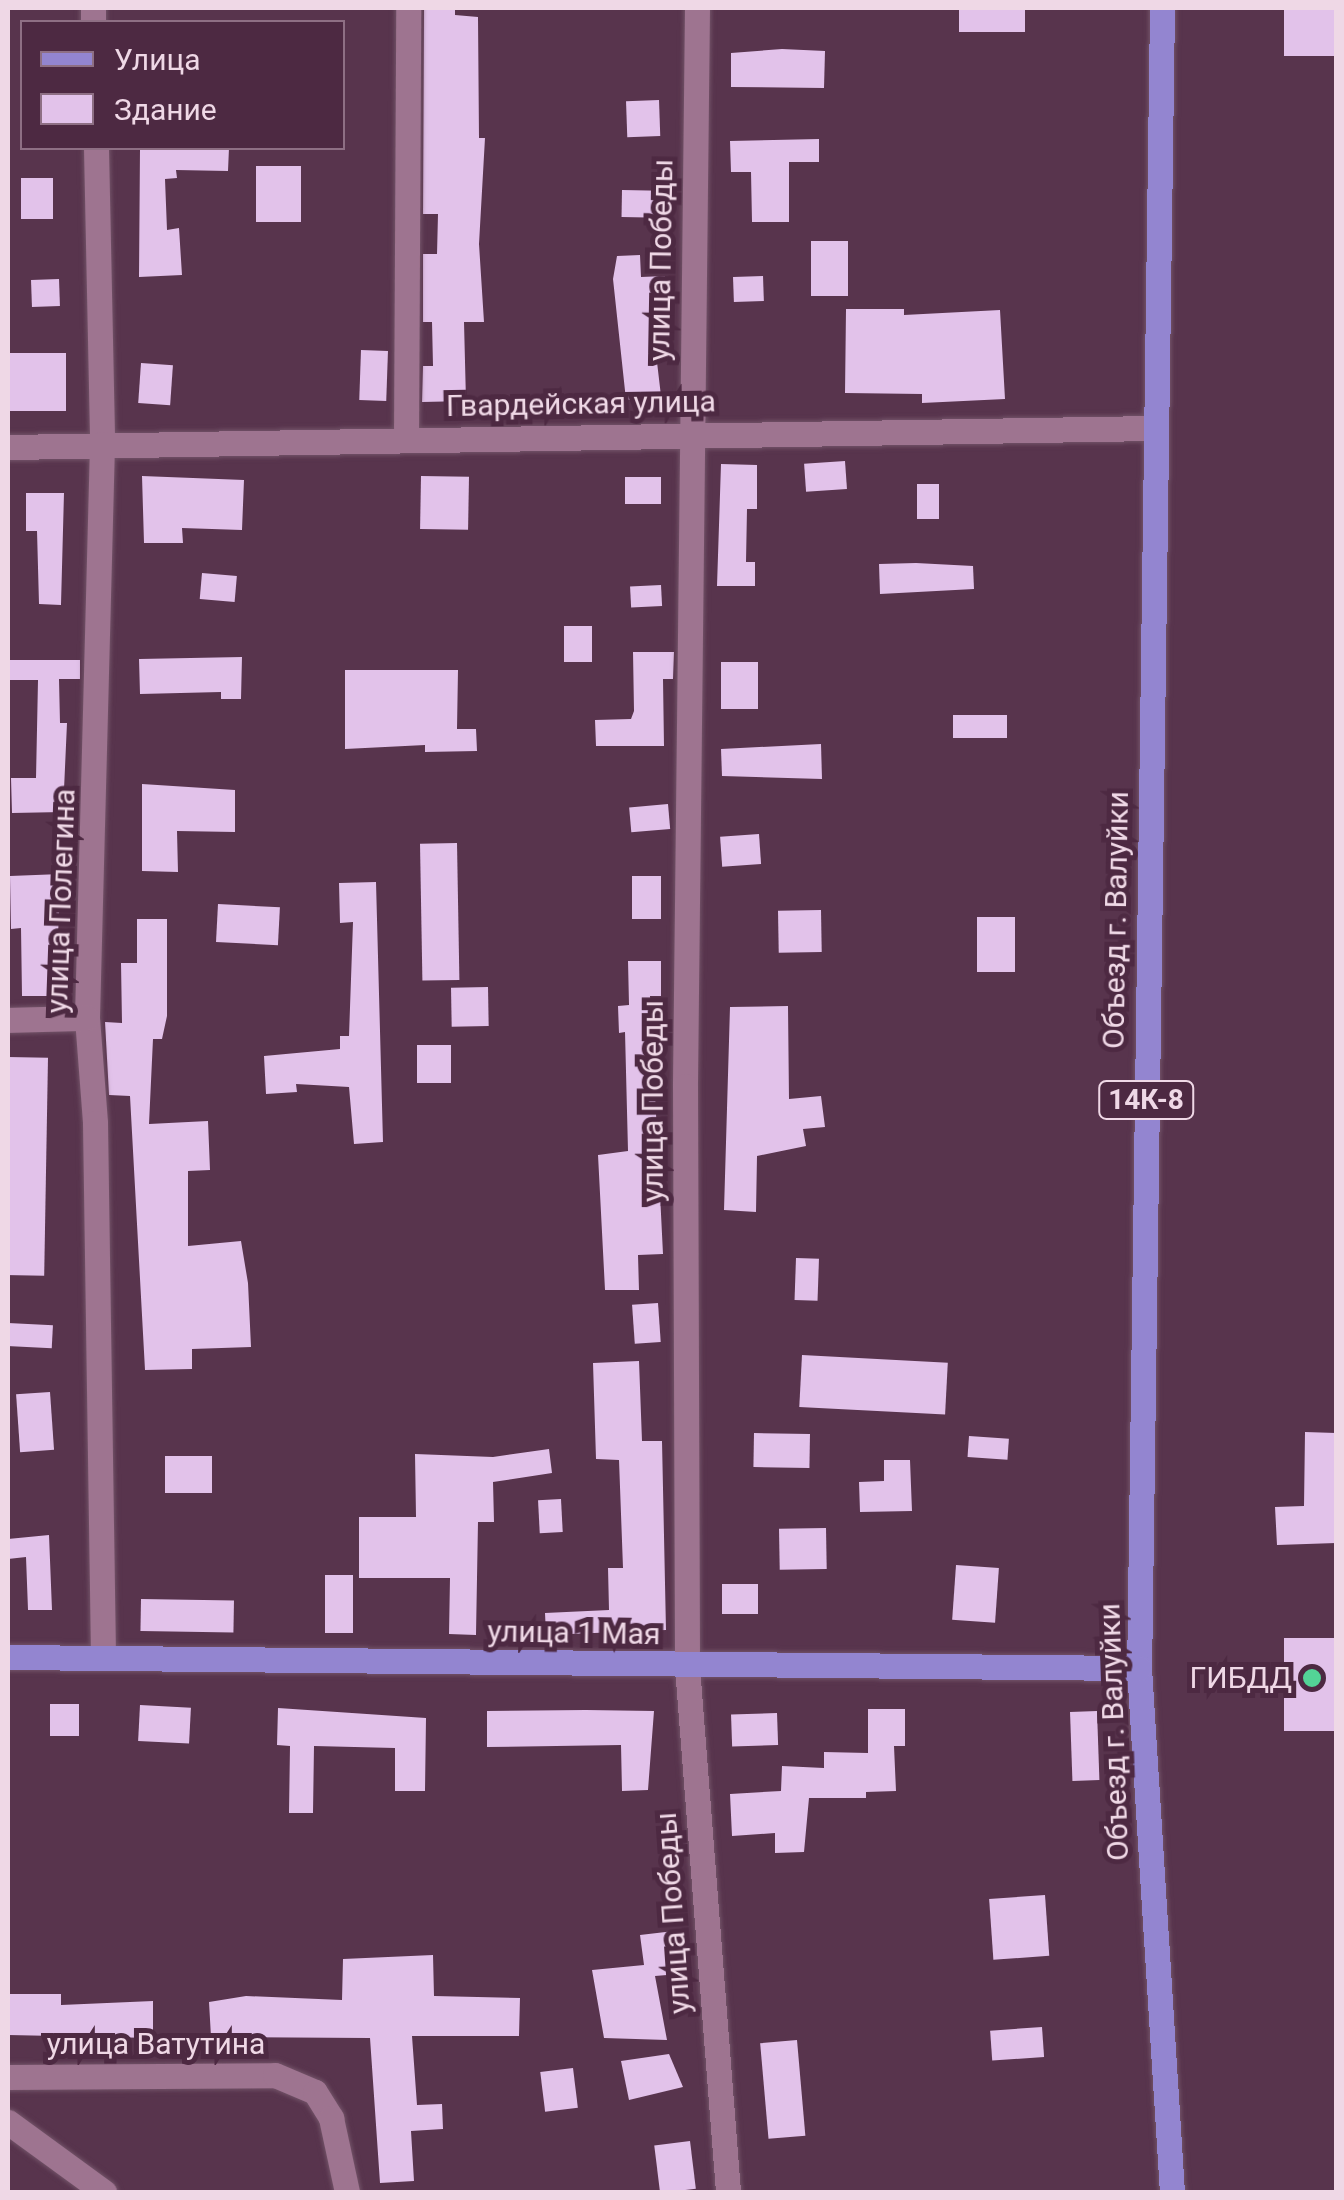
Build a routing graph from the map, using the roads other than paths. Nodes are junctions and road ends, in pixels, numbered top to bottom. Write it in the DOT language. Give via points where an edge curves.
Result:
graph roads {
  1 [pos="408,8"];
  2 [pos="697,8"];
  3 [pos="1162,8"];
  4 [pos="96,150"];
  5 [pos="1155,428"];
  6 [pos="692,434"];
  7 [pos="406,440"];
  8 [pos="102,444"];
  9 [pos="8,447"];
  10 [pos="88,1018"];
  11 [pos="8,1020"];
  12 [pos="8,1657"];
  13 [pos="103,1657"];
  14 [pos="687,1668"];
  15 [pos="1140,1668"];
  16 [pos="8,2077"];
  17 [pos="8,2122"];
  18 [pos="104,2192"];
  19 [pos="348,2192"];
  20 [pos="728,2192"];
  21 [pos="1172,2192"];
  1 -- 7 [label="street"];
  2 -- 6 [label="street, улица Победы"];
  3 -- 5 [label="main road, Объезд г. Валуйки / 14К-8"];
  4 -- 8 [label="street, улица Полегина"];
  5 -- 6 [label="street, Гвардейская улица"];
  5 -- 15 [label="main road, Объезд г. Валуйки / 14К-8"];
  6 -- 7 [label="street, Гвардейская улица"];
  6 -- 14 [label="street, улица Победы"];
  7 -- 8 [label="street, Гвардейская улица"];
  8 -- 9 [label="street, Гвардейская улица"];
  8 -- 10 [label="street, улица Полегина"];
  10 -- 11 [label="street"];
  10 -- 13 [label="street, улица Полегина"];
  12 -- 13 [label="main road, улица 1 Мая"];
  13 -- 14 [label="main road, улица 1 Мая"];
  14 -- 15 [label="main road, улица 1 Мая"];
  14 -- 20 [label="street, улица Победы"];
  15 -- 21 [label="main road, Объезд г. Валуйки / 14К-8"];
  16 -- 19 [label="street, улица Ватутина" via="275,2076 315,2092 332,2118"];
  17 -- 18 [label="street"];
}
